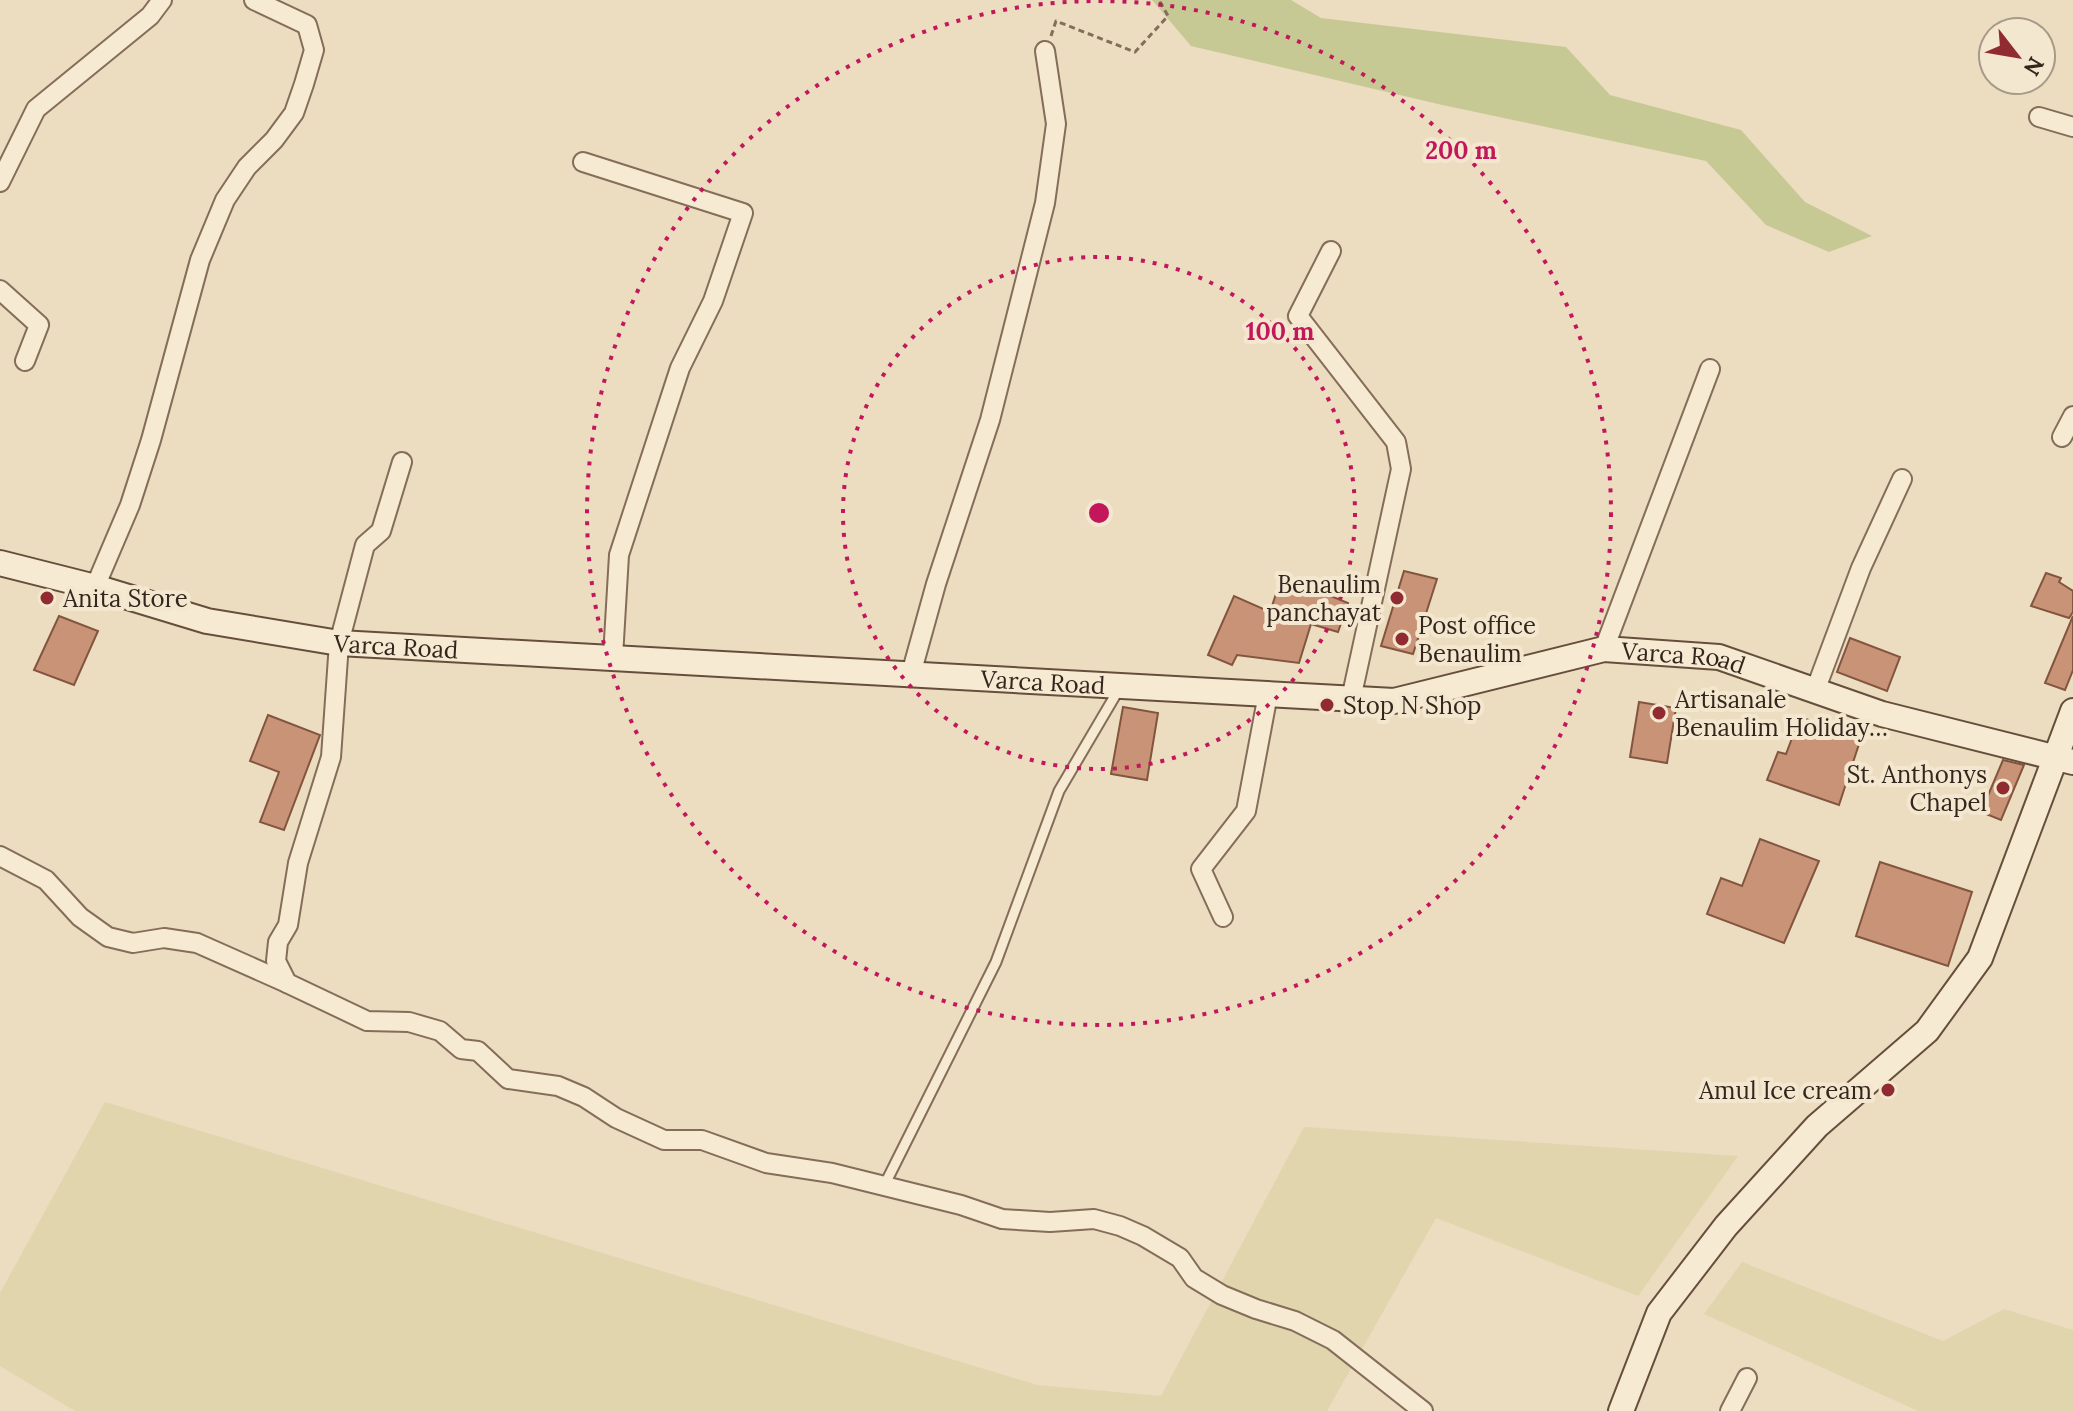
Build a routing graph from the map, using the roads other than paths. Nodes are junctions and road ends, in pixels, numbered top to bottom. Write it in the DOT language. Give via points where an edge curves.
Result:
graph roads {
  1 [pos="162,0"];
  2 [pos="254,0"];
  3 [pos="1045,51"];
  4 [pos="2039,117"];
  5 [pos="2073,127"];
  6 [pos="583,162"];
  7 [pos="0,182"];
  8 [pos="1331,251"];
  9 [pos="0,290"];
  10 [pos="25,361"];
  11 [pos="1710,369"];
  12 [pos="2073,416"];
  13 [pos="2062,437"];
  14 [pos="402,462"];
  15 [pos="1902,479"];
  16 [pos="2,566"];
  17 [pos="95,587"];
  18 [pos="339,643"];
  19 [pos="1604,649"];
  20 [pos="613,657"];
  21 [pos="911,674"];
  22 [pos="1120,686"];
  23 [pos="1815,691"];
  24 [pos="1268,694"];
  25 [pos="1351,699"];
  26 [pos="2073,711"];
  27 [pos="2065,759"];
  28 [pos="0,856"];
  29 [pos="1223,917"];
  30 [pos="287,983"];
  31 [pos="884,1186"];
  32 [pos="1747,1378"];
  33 [pos="1423,1411"];
  34 [pos="1621,1411"];
  35 [pos="1730,1411"];
  1 -- 7 [label="street" via="150,16 36,109"];
  2 -- 17 [label="street" via="307,25 314,50 294,113 225,200 205,248 130,505"];
  3 -- 21 [label="street" via="1056,124 1045,203 990,420"];
  4 -- 5 [label="street"];
  6 -- 20 [label="street" via="743,213 713,301 680,368 619,555"];
  8 -- 25 [label="street" via="1298,316 1396,442 1401,469"];
  9 -- 10 [label="street" via="39,325"];
  11 -- 19 [label="street"];
  12 -- 13 [label="street"];
  14 -- 18 [label="street" via="381,531 365,545"];
  15 -- 23 [label="street" via="1861,568"];
  16 -- 17 [label="main road, Varca Road"];
  17 -- 18 [label="main road, Varca Road" via="207,621"];
  18 -- 20 [label="main road, Varca Road"];
  18 -- 30 [label="street" via="331,757 298,863 288,925 278,942 276,961"];
  19 -- 23 [label="main road, Varca Road" via="1719,657"];
  19 -- 25 [label="main road, Varca Road" via="1394,701"];
  20 -- 21 [label="main road, Varca Road"];
  21 -- 22 [label="main road, Varca Road"];
  22 -- 24 [label="main road, Varca Road"];
  22 -- 31 [label="lane" via="1059,791 996,962"];
  23 -- 27 [label="main road, Varca Road" via="1882,714"];
  24 -- 25 [label="main road, Varca Road"];
  24 -- 29 [label="street" via="1246,811 1201,869"];
  26 -- 27 [label="main road"];
  27 -- 34 [label="main road" via="1980,958 1927,1031 1817,1126 1726,1226 1659,1313"];
  28 -- 30 [label="street" via="46,880 80,917 108,937 133,943 164,938 197,943"];
  30 -- 31 [label="street" via="367,1021 409,1022 440,1031 461,1049 478,1051 508,1079 558,1086 664,1140 702,1140 766,1163"];
  31 -- 33 [label="street" via="1002,1219 1094,1219 1120,1226 1180,1258 1194,1278 1222,1295 1333,1340"];
  32 -- 35 [label="street"];
}
